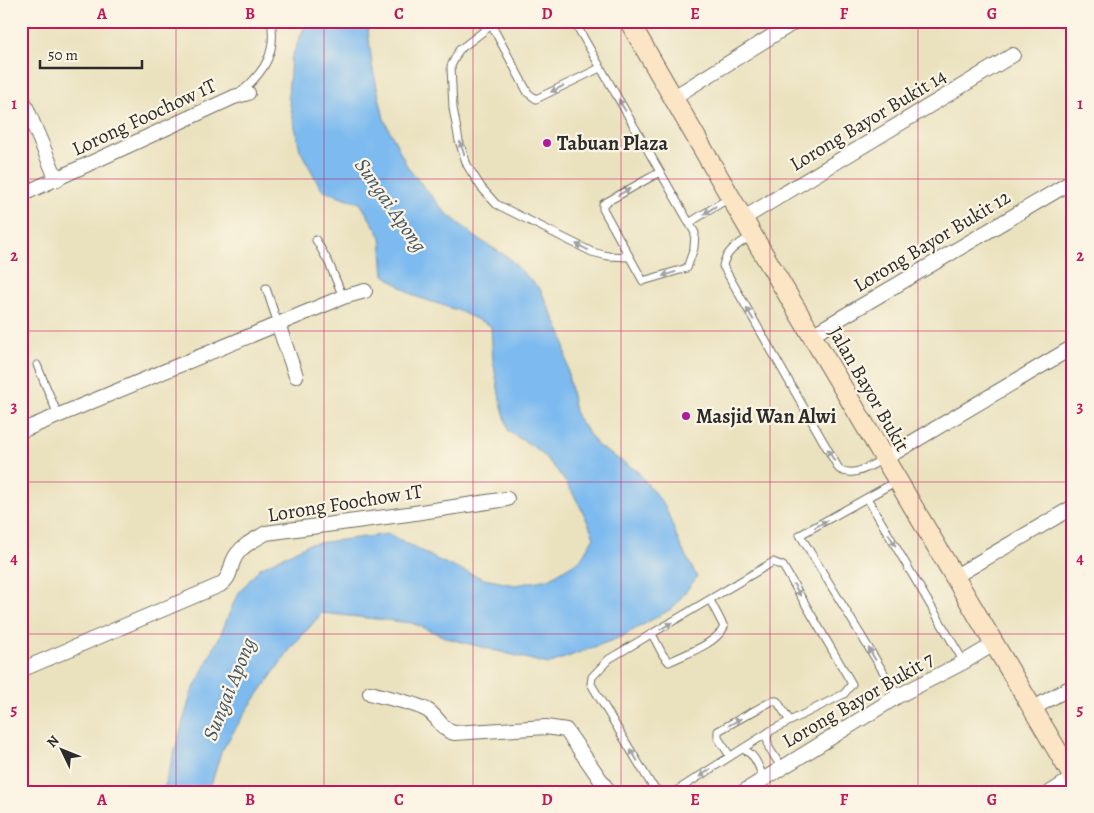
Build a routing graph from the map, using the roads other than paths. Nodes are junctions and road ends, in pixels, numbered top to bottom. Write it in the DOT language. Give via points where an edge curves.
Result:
graph roads {
  1 [pos="271,21"];
  2 [pos="574,21"];
  3 [pos="629,21"];
  4 [pos="796,21"];
  5 [pos="494,23"];
  6 [pos="1013,55"];
  7 [pos="600,68"];
  8 [pos="21,95"];
  9 [pos="241,95"];
  10 [pos="674,97"];
  11 [pos="660,172"];
  12 [pos="57,180"];
  13 [pos="1073,181"];
  14 [pos="21,195"];
  15 [pos="731,197"];
  16 [pos="744,218"];
  17 [pos="689,224"];
  18 [pos="753,236"];
  19 [pos="316,240"];
  20 [pos="629,257"];
  21 [pos="266,288"];
  22 [pos="365,291"];
  23 [pos="343,297"];
  24 [pos="278,324"];
  25 [pos="812,335"];
  26 [pos="1073,346"];
  27 [pos="37,365"];
  28 [pos="296,376"];
  29 [pos="58,416"];
  30 [pos="21,431"];
  31 [pos="884,459"];
  32 [pos="897,480"];
  33 [pos="868,498"];
  34 [pos="506,499"];
  35 [pos="1073,507"];
  36 [pos="954,577"];
  37 [pos="710,600"];
  38 [pos="652,634"];
  39 [pos="994,644"];
  40 [pos="964,662"];
  41 [pos="21,670"];
  42 [pos="1073,686"];
  43 [pos="370,693"];
  44 [pos="898,696"];
  45 [pos="1032,710"];
  46 [pos="790,721"];
  47 [pos="770,731"];
  48 [pos="742,749"];
  49 [pos="730,756"];
  50 [pos="782,768"];
  51 [pos="1073,778"];
  52 [pos="764,779"];
  53 [pos="608,792"];
  54 [pos="664,792"];
  55 [pos="669,792"];
  56 [pos="743,792"];
  57 [pos="1050,792"];
  1 -- 9 [label="lane" via="273,37 268,62"];
  2 -- 7 [label="lane"];
  3 -- 10 [label="street, Jalan Bayor Bukit"];
  4 -- 10 [label="street"];
  7 -- 5 [label="lane, one-way" via="536,99 528,93"];
  20 -- 5 [label="lane, one-way" via="592,252 496,204 468,165 459,141 450,66 459,50"];
  6 -- 16 [label="street, Lorong Bayor Bukit 14"];
  11 -- 7 [label="lane, one-way"];
  8 -- 12 [label="street, Lorong Foochow 1T"];
  9 -- 12 [label="street, Lorong Foochow 1T"];
  10 -- 15 [label="street, Jalan Bayor Bukit"];
  11 -- 17 [label="lane"];
  20 -- 11 [label="lane, one-way" via="603,204"];
  12 -- 14 [label="street, Lorong Foochow 1T"];
  13 -- 25 [label="street, Lorong Bayor Bukit 12"];
  15 -- 16 [label="street, Jalan Bayor Bukit"];
  15 -- 17 [label="lane, one-way"];
  16 -- 18 [label="street, Jalan Bayor Bukit"];
  17 -- 20 [label="lane, one-way" via="695,234 687,268 643,281"];
  18 -- 25 [label="street, Jalan Bayor Bukit"];
  31 -- 18 [label="lane, one-way" via="853,473 839,469 723,266 730,250"];
  19 -- 23 [label="lane"];
  21 -- 24 [label="lane"];
  22 -- 23 [label="street"];
  23 -- 24 [label="street"];
  24 -- 28 [label="street"];
  24 -- 29 [label="street"];
  25 -- 31 [label="street, Jalan Bayor Bukit"];
  26 -- 31 [label="street"];
  27 -- 29 [label="lane"];
  29 -- 30 [label="street"];
  31 -- 32 [label="street, Jalan Bayor Bukit"];
  32 -- 33 [label="lane"];
  32 -- 36 [label="street, Jalan Bayor Bukit"];
  33 -- 40 [label="lane, one-way"];
  44 -- 33 [label="lane, one-way" via="800,535"];
  34 -- 41 [label="street, Lorong Foochow 1T" via="266,533 236,555 230,576 220,585"];
  35 -- 36 [label="street"];
  36 -- 39 [label="street, Jalan Bayor Bukit"];
  38 -- 37 [label="lane, one-way"];
  37 -- 38 [label="lane" via="724,627 712,641 669,662"];
  37 -- 46 [label="lane, one-way" via="774,562 783,566 852,684 844,694"];
  54 -- 38 [label="lane, one-way" via="651,784 591,684 592,677 609,660"];
  39 -- 40 [label="street, Lorong Bayor Bukit 7"];
  39 -- 45 [label="street, Jalan Bayor Bukit"];
  40 -- 44 [label="street, Lorong Bayor Bukit 7"];
  42 -- 45 [label="street"];
  43 -- 53 [label="street" via="425,709 447,731 454,733 546,727 566,730"];
  44 -- 50 [label="street, Lorong Bayor Bukit 7"];
  45 -- 51 [label="street, Jalan Bayor Bukit"];
  46 -- 47 [label="lane"];
  49 -- 46 [label="lane, one-way" via="718,738 718,731 772,701 777,701"];
  47 -- 48 [label="lane"];
  47 -- 50 [label="lane" via="767,737 769,748"];
  48 -- 49 [label="lane"];
  48 -- 52 [label="lane" via="754,756"];
  49 -- 55 [label="lane, one-way" via="676,791"];
  50 -- 52 [label="street, Lorong Bayor Bukit 7"];
  51 -- 57 [label="street"];
  52 -- 56 [label="street, Lorong Bayor Bukit 7"];
}
